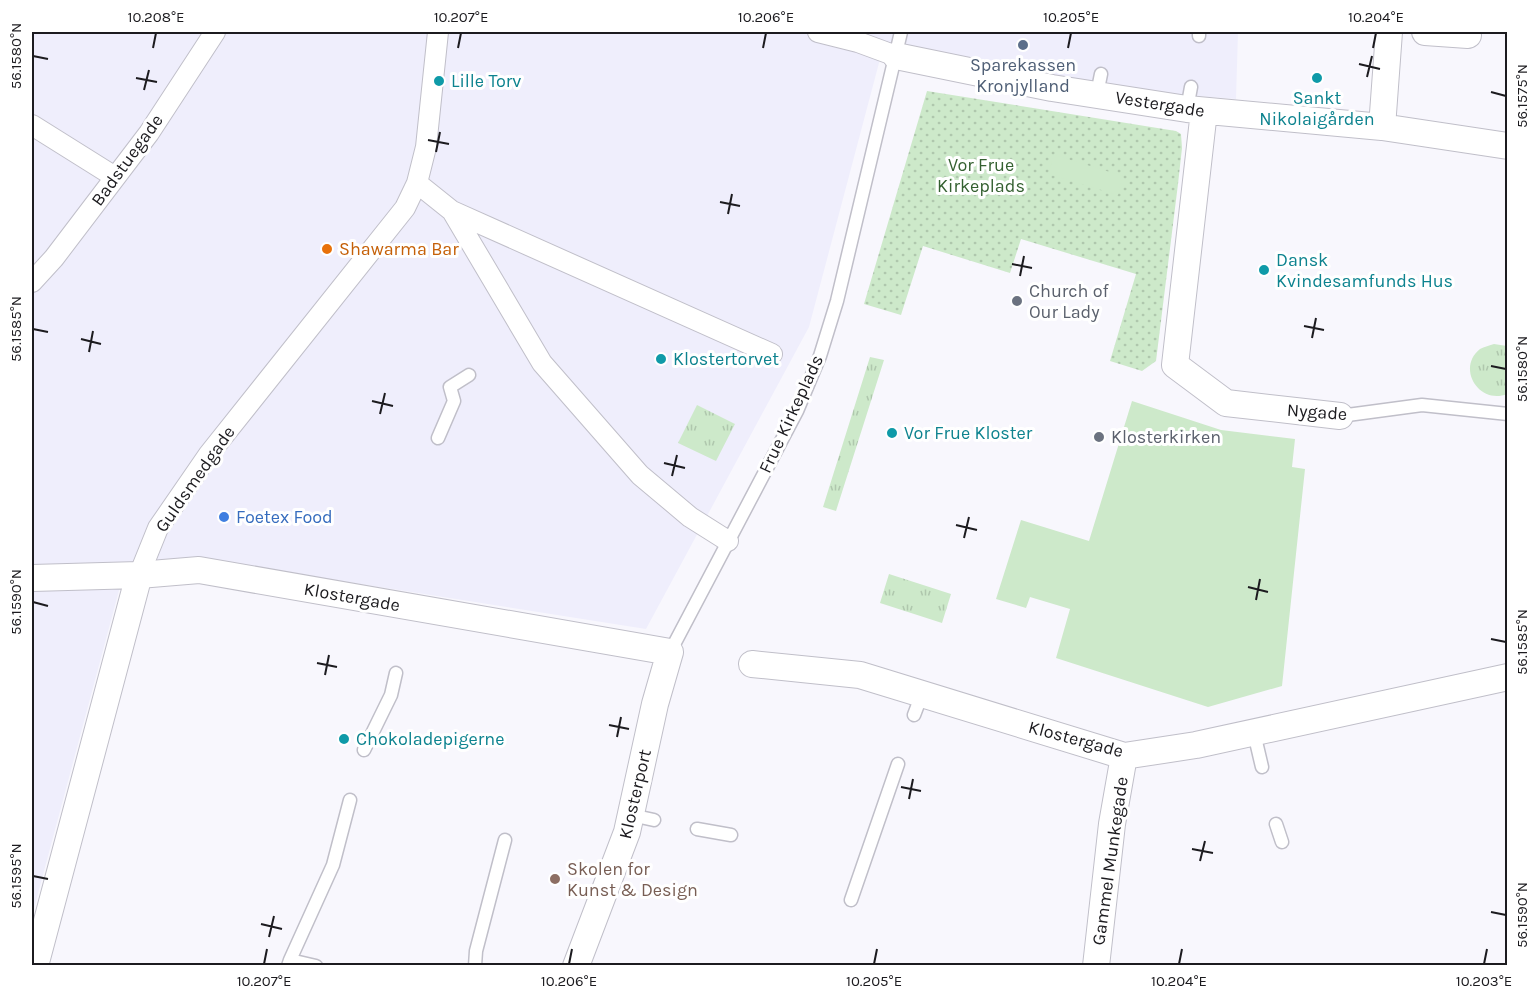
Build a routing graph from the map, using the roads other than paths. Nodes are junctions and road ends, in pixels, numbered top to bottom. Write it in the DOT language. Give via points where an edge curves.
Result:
graph roads {
  1 [pos="215,32"];
  2 [pos="438,32"];
  3 [pos="818,32"];
  4 [pos="1389,32"];
  5 [pos="1425,32"];
  6 [pos="1468,34"];
  7 [pos="899,44"];
  8 [pos="1194,102"];
  9 [pos="32,125"];
  10 [pos="1382,127"];
  11 [pos="1508,146"];
  12 [pos="114,177"];
  13 [pos="417,183"];
  14 [pos="452,211"];
  15 [pos="32,282"];
  16 [pos="772,354"];
  17 [pos="469,375"];
  18 [pos="1508,414"];
  19 [pos="1341,416"];
  20 [pos="438,438"];
  21 [pos="728,541"];
  22 [pos="140,575"];
  23 [pos="32,578"];
  24 [pos="670,652"];
  25 [pos="752,664"];
  26 [pos="396,673"];
  27 [pos="1508,677"];
  28 [pos="1254,733"];
  29 [pos="364,750"];
  30 [pos="1124,756"];
  31 [pos="898,764"];
  32 [pos="1262,767"];
  33 [pos="350,800"];
  34 [pos="1276,824"];
  35 [pos="697,829"];
  36 [pos="731,836"];
  37 [pos="505,840"];
  38 [pos="1282,842"];
  39 [pos="851,900"];
  40 [pos="289,963"];
  41 [pos="35,966"];
  42 [pos="316,966"];
  43 [pos="475,966"];
  44 [pos="576,966"];
  45 [pos="1096,966"];
  1 -- 12 [label="street, Badstuegade" via="149,133"];
  2 -- 13 [label="street, Guldsmedgade" via="426,147"];
  3 -- 7 [label="street, Vestergade" via="858,42"];
  4 -- 10 [label="street"];
  5 -- 6 [label="street"];
  7 -- 8 [label="street, Vestergade" via="1052,88 1099,84"];
  7 -- 21 [label="lane, Frue Kirkeplads" via="820,356 797,411"];
  8 -- 10 [label="street, Vestergade"];
  8 -- 19 [label="street, Nygade" via="1174,365 1226,403"];
  9 -- 12 [label="street"];
  10 -- 11 [label="street, Vestergade"];
  12 -- 15 [label="street, Badstuegade"];
  13 -- 14 [label="street"];
  13 -- 22 [label="street, Guldsmedgade" via="405,208 209,453 158,528"];
  14 -- 16 [label="street"];
  14 -- 21 [label="street" via="513,328 542,363 640,475 690,518"];
  17 -- 20 [label="lane" via="450,387 454,401"];
  18 -- 19 [label="lane, Nygade" via="1422,405"];
  21 -- 24 [label="lane, Frue Kirkeplads"];
  22 -- 23 [label="street, Klostergade"];
  22 -- 24 [label="street, Klostergade" via="199,570 407,611"];
  22 -- 41 [label="street, Guldsmedgade"];
  24 -- 44 [label="street, Klosterport" via="655,704 642,817 627,832"];
  25 -- 30 [label="street, Klostergade" via="860,675 918,705"];
  26 -- 29 [label="lane" via="392,695"];
  27 -- 28 [label="street, Klostergade"];
  28 -- 30 [label="street, Klostergade"];
  28 -- 32 [label="lane"];
  30 -- 45 [label="street, Gammel Munkegade"];
  31 -- 39 [label="lane"];
  33 -- 40 [label="lane" via="333,865"];
  34 -- 38 [label="lane"];
  35 -- 36 [label="lane"];
  37 -- 43 [label="lane"];
  40 -- 42 [label="lane"];
}
